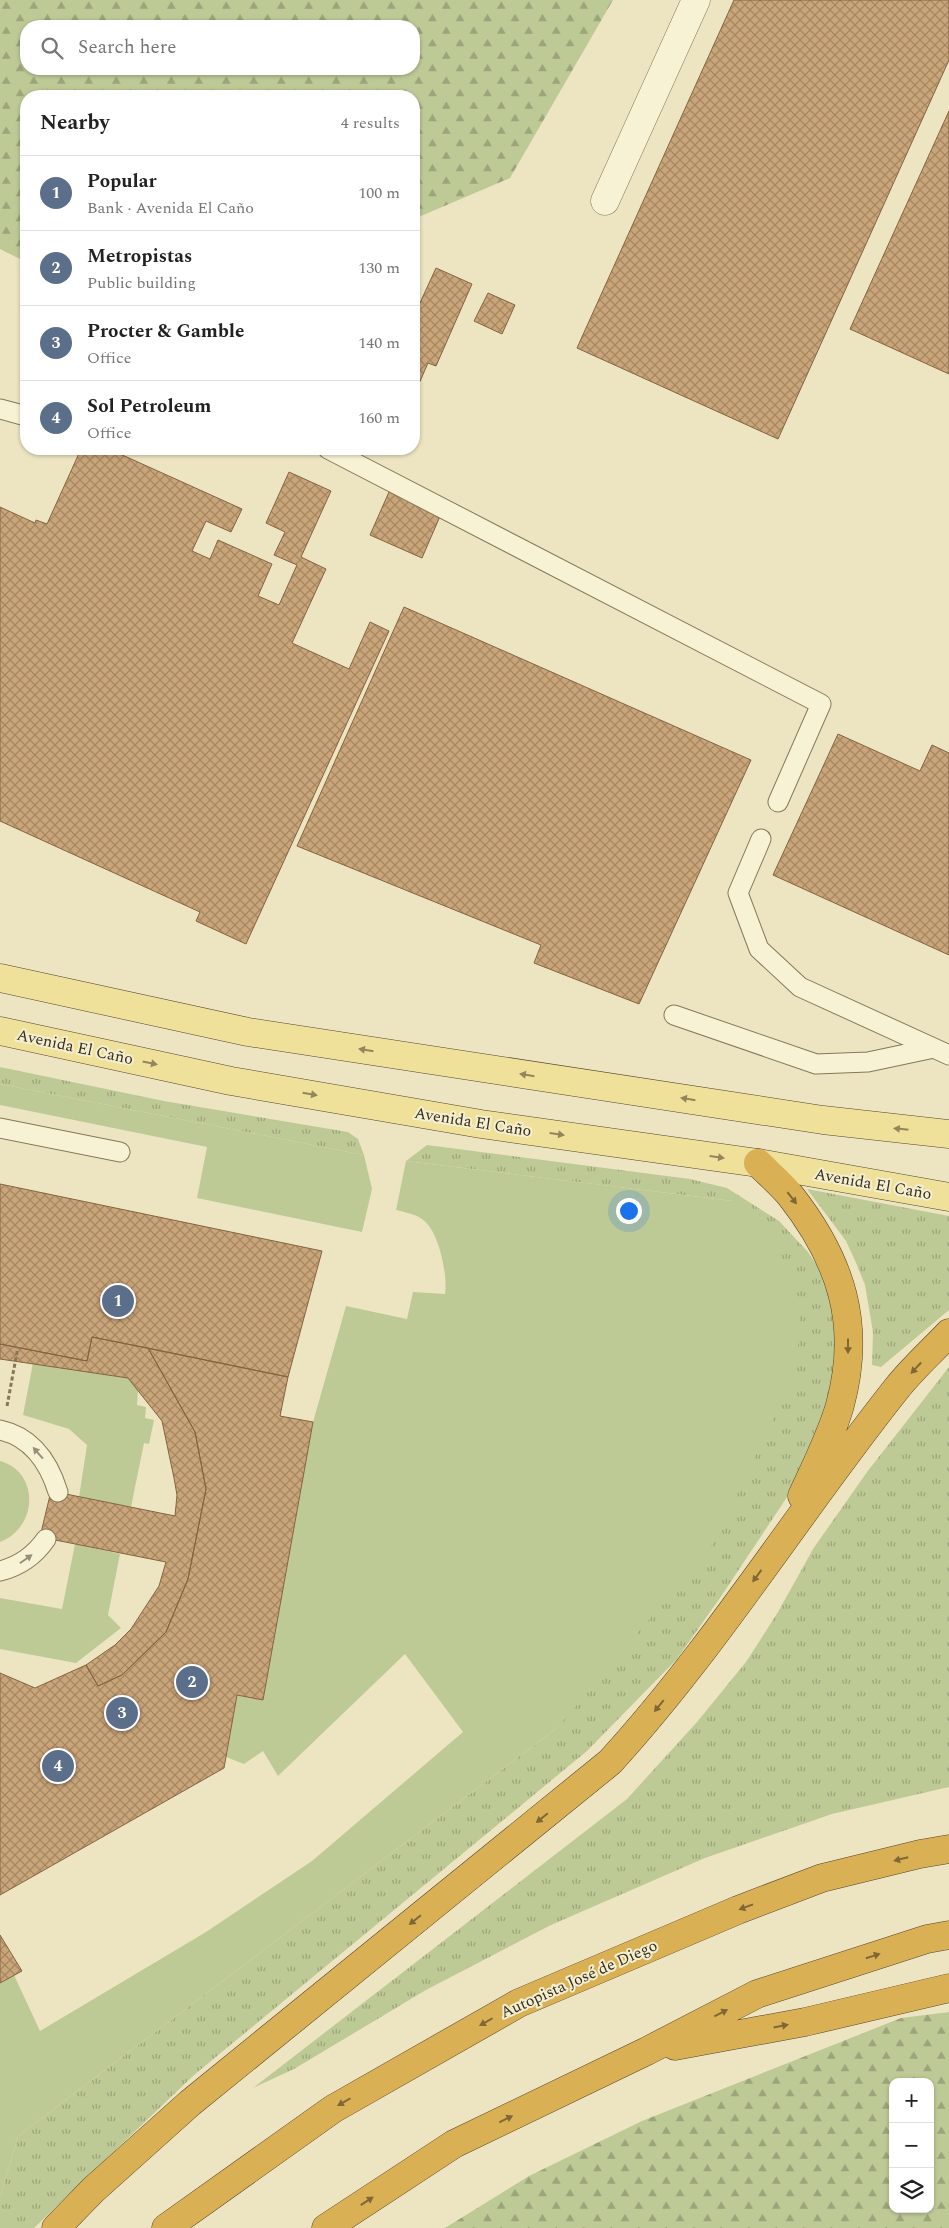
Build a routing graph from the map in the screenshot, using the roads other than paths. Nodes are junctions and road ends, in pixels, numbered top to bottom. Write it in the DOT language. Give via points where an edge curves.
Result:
graph roads {
  1 [pos="696,0"];
  2 [pos="605,201"];
  3 [pos="0,409"];
  4 [pos="20,414"];
  5 [pos="340,455"];
  6 [pos="778,802"];
  7 [pos="762,839"];
  8 [pos="0,978"];
  9 [pos="674,1015"];
  10 [pos="0,1031"];
  11 [pos="942,1051"];
  12 [pos="0,1128"];
  13 [pos="949,1134"];
  14 [pos="120,1152"];
  15 [pos="758,1163"];
  16 [pos="949,1198"];
  17 [pos="949,1332"];
  18 [pos="1,1430"];
  19 [pos="58,1492"];
  20 [pos="785,1537"];
  21 [pos="46,1539"];
  22 [pos="0,1571"];
  23 [pos="949,1849"];
  24 [pos="949,1935"];
  25 [pos="949,1988"];
  26 [pos="647,2051"];
  27 [pos="56,2228"];
  28 [pos="166,2228"];
  29 [pos="326,2228"];
  1 -- 2 [label="street"];
  3 -- 4 [label="lane"];
  5 -- 6 [label="lane" via="821,704"];
  7 -- 11 [label="lane" via="738,893 759,949 800,987"];
  13 -- 8 [label="main road, one-way" via="823,1120 248,1032"];
  9 -- 11 [label="lane" via="816,1064 868,1062"];
  10 -- 15 [label="main road, Avenida El Caño, one-way" via="231,1081 482,1124"];
  12 -- 14 [label="lane"];
  15 -- 16 [label="main road, Avenida El Caño"];
  15 -- 20 [label="highway, one-way" via="789,1194 811,1224 841,1282 848,1312 849,1350 840,1406"];
  17 -- 20 [label="highway, one-way" via="898,1386"];
  19 -- 18 [label="lane, one-way" via="46,1462 34,1448"];
  20 -- 27 [label="highway, one-way" via="702,1652 610,1762 190,2103 93,2190"];
  22 -- 21 [label="lane, one-way" via="26,1560"];
  23 -- 28 [label="highway, Autopista José de Diego, one-way" via="822,1878 519,2003 333,2109"];
  26 -- 24 [label="highway, one-way" via="757,1994 927,1939"];
  26 -- 25 [label="highway, one-way" via="805,2022"];
  29 -- 26 [label="highway, one-way" via="454,2144"];
}
